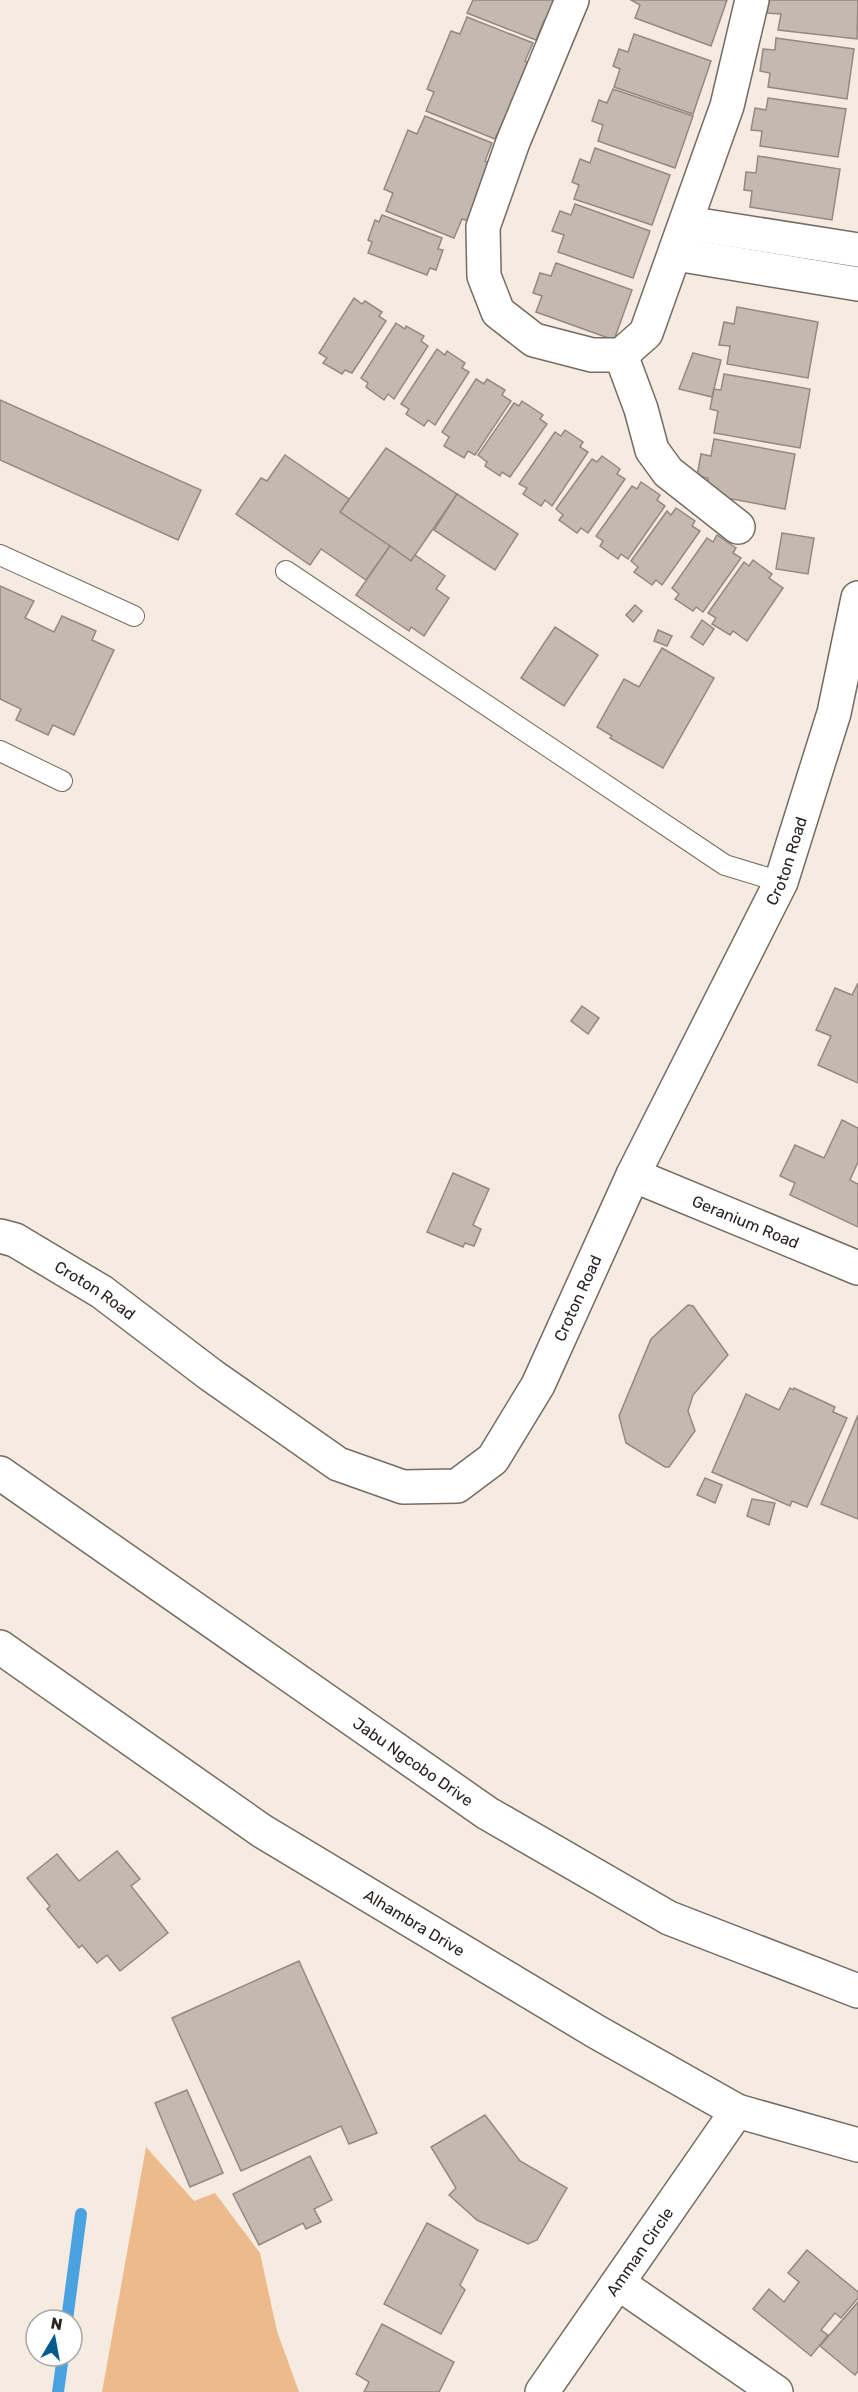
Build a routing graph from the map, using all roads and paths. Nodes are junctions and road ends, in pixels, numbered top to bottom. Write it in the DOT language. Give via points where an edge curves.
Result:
graph roads {
  1 [pos="572,0"];
  2 [pos="753,0"];
  3 [pos="687,223"];
  4 [pos="858,250"];
  5 [pos="676,254"];
  6 [pos="858,284"];
  7 [pos="621,355"];
  8 [pos="738,527"];
  9 [pos="0,555"];
  10 [pos="286,571"];
  11 [pos="858,598"];
  12 [pos="134,616"];
  13 [pos="0,751"];
  14 [pos="62,781"];
  15 [pos="782,882"];
  16 [pos="633,1175"];
  17 [pos="0,1236"];
  18 [pos="858,1268"];
  19 [pos="0,1473"];
  20 [pos="0,1647"];
  21 [pos="858,1991"];
  22 [pos="737,2111"];
  23 [pos="858,2145"];
  24 [pos="618,2283"];
  25 [pos="542,2392"];
  26 [pos="776,2392"];
  1 -- 7 [label="street" via="483,226 484,276 498,312 534,340 592,355"];
  2 -- 3 [label="street" via="727,106"];
  3 -- 4 [label="street"];
  3 -- 5 [label="street"];
  5 -- 6 [label="street"];
  5 -- 7 [label="street" via="646,333"];
  7 -- 8 [label="street" via="652,450 668,471"];
  9 -- 12 [label="lane"];
  10 -- 15 [label="lane" via="725,865"];
  11 -- 15 [label="street, Croton Road" via="834,713"];
  13 -- 14 [label="lane"];
  15 -- 16 [label="street, Croton Road"];
  16 -- 17 [label="street, Croton Road" via="538,1385 493,1459 457,1486 403,1487 338,1464 102,1292 15,1240"];
  16 -- 18 [label="street, Geranium Road"];
  19 -- 21 [label="street, Jabu Ngcobo Drive" via="487,1813 669,1918"];
  20 -- 22 [label="street, Alhambra Drive" via="262,1831 595,2031"];
  22 -- 23 [label="street, Alhambra Drive"];
  22 -- 24 [label="street, Amman Circle"];
  24 -- 25 [label="street, Amman Circle"];
  24 -- 26 [label="street"];
}
